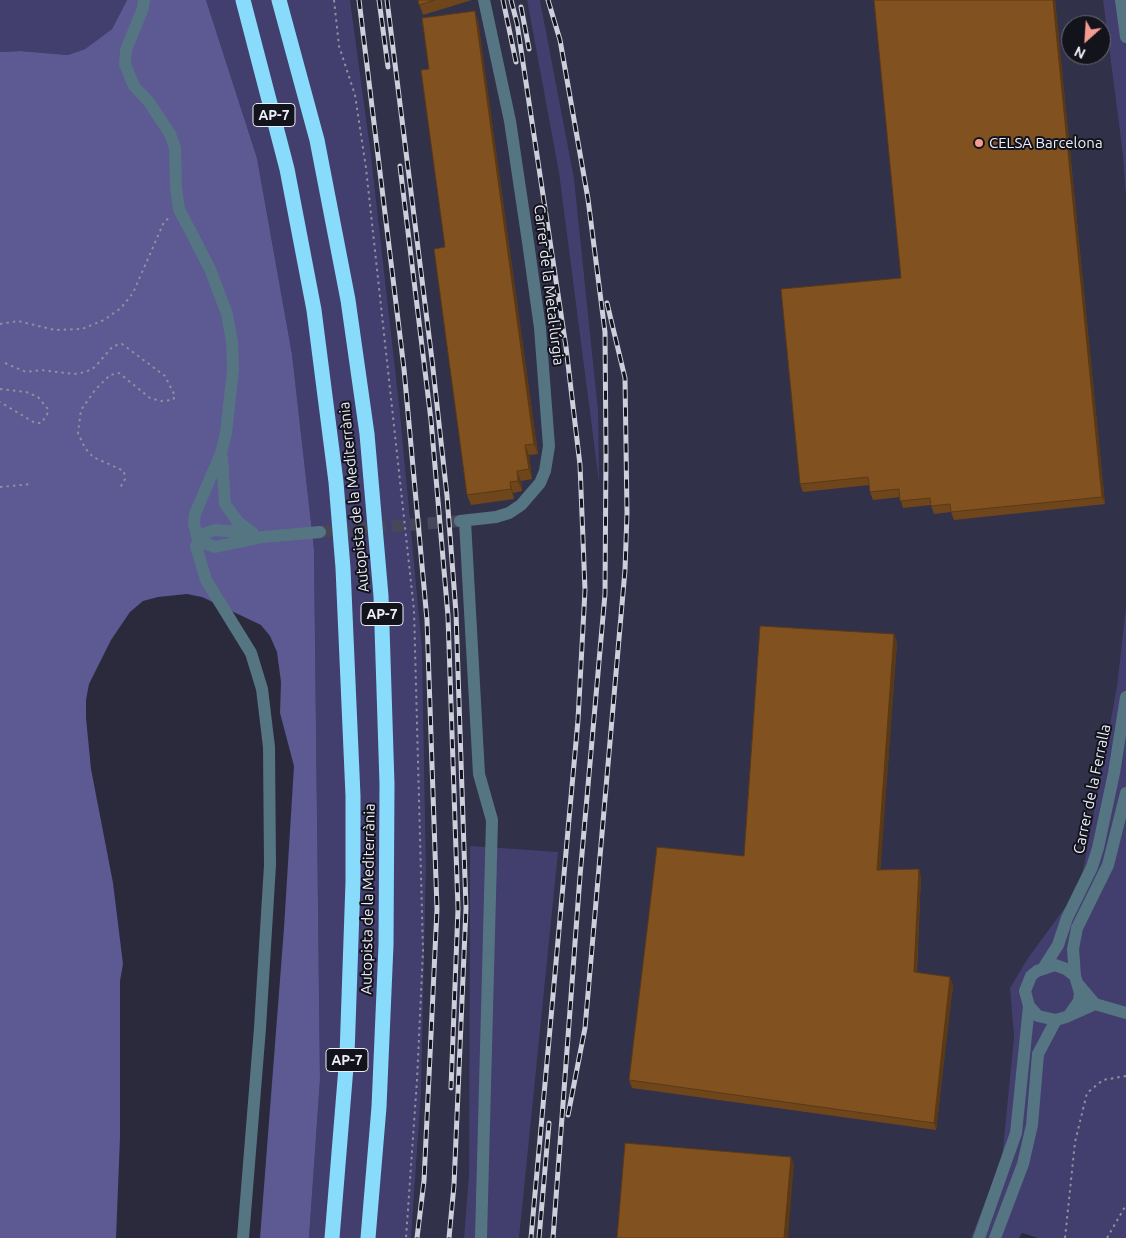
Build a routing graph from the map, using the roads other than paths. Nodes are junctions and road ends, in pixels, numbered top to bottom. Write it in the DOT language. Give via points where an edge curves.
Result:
graph roads {
  1 [pos="144,0"];
  2 [pos="243,0"];
  3 [pos="279,0"];
  4 [pos="484,0"];
  5 [pos="1121,0"];
  6 [pos="1126,36"];
  7 [pos="221,453"];
  8 [pos="320,532"];
  9 [pos="258,535"];
  10 [pos="200,540"];
  11 [pos="1126,697"];
  12 [pos="1126,793"];
  13 [pos="1044,967"];
  14 [pos="1077,981"];
  15 [pos="1095,1004"];
  16 [pos="1029,1006"];
  17 [pos="1126,1013"];
  18 [pos="1070,1014"];
  19 [pos="1056,1020"];
  20 [pos="243,1238"];
  21 [pos="332,1238"];
  22 [pos="368,1238"];
  23 [pos="480,1238"];
  24 [pos="980,1238"];
  25 [pos="995,1238"];
  1 -- 7 [label="street" via="124,64 134,86 170,134 175,148 179,209 210,269 227,314 233,370"];
  2 -- 21 [label="highway, Autopista de la Mediterrània / AP-7" via="287,169 314,310 336,482 343,568 353,796 352,901 347,1055"];
  3 -- 22 [label="highway, Autopista de la Mediterrània / AP-7" via="316,140 339,246 366,434 380,578 388,837 382,1053"];
  4 -- 23 [label="street, Carrer de la Metal·lúrgia" via="510,121 527,232 540,328 549,446 540,484 521,505 496,517 462,521 478,774 492,820"];
  5 -- 6 [label="street"];
  7 -- 9 [label="street" via="225,504 238,522"];
  7 -- 10 [label="street" via="195,514 195,530"];
  8 -- 9 [label="street"];
  9 -- 10 [label="street" via="215,546"];
  10 -- 20 [label="street" via="196,546 206,580 251,653 262,689 269,747 270,865"];
  11 -- 13 [label="street, Carrer de la Ferralla" via="1098,848 1058,945"];
  12 -- 14 [label="street" via="1108,865 1077,928 1073,949"];
  13 -- 14 [label="street" via="1061,966"];
  13 -- 16 [label="street" via="1027,983"];
  14 -- 15 [label="street"];
  14 -- 18 [label="street" via="1079,1001"];
  15 -- 17 [label="street"];
  15 -- 18 [label="street"];
  16 -- 19 [label="street" via="1043,1018"];
  16 -- 24 [label="street" via="1016,1133"];
  18 -- 19 [label="street"];
  19 -- 25 [label="street" via="1038,1054 1032,1125 1023,1164"];
}
